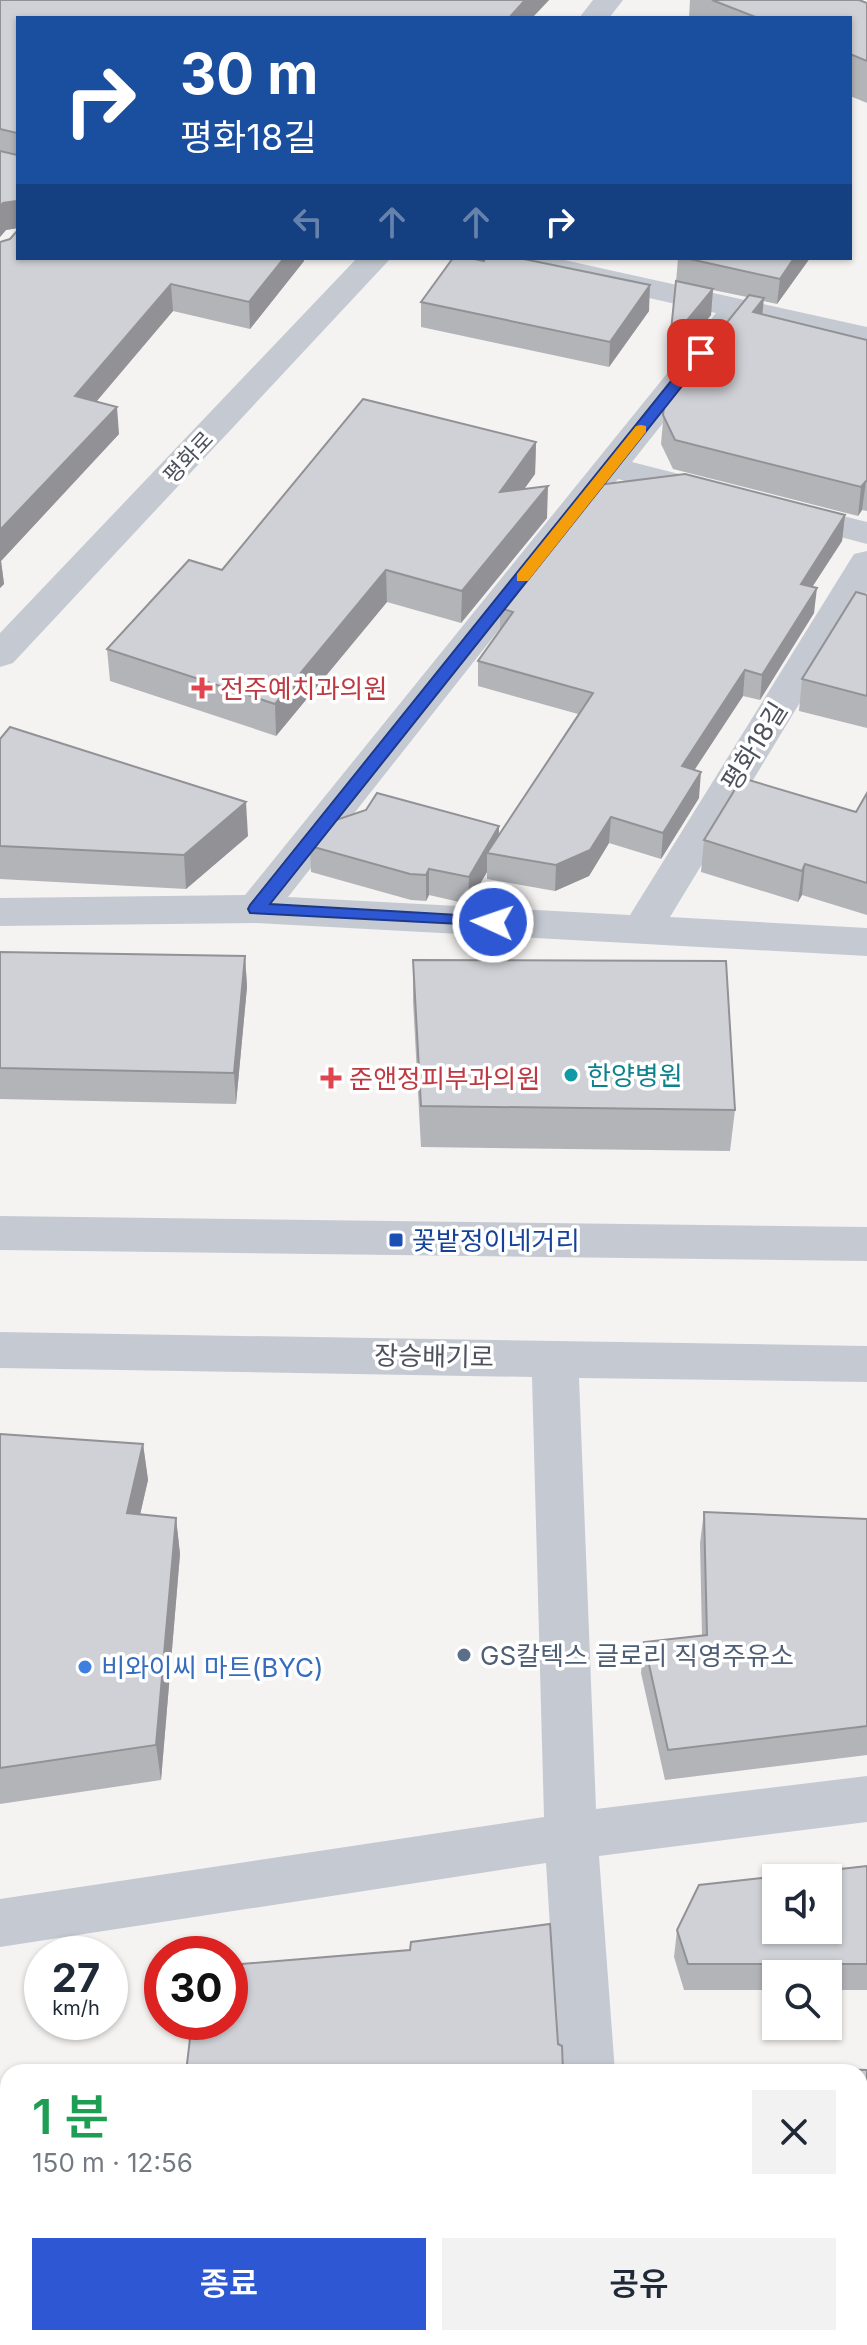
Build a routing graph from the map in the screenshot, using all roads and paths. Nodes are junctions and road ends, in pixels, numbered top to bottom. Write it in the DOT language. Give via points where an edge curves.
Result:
graph roads {
  1 [pos="609,0"];
  2 [pos="595,16"];
  3 [pos="373,260"];
  4 [pos="521,260"];
  5 [pos="737,308"];
  6 [pos="867,337"];
  7 [pos="611,467"];
  8 [pos="867,533"];
  9 [pos="867,562"];
  10 [pos="0,655"];
  11 [pos="256,909"];
  12 [pos="0,912"];
  13 [pos="641,931"];
  14 [pos="867,942"];
  15 [pos="0,1233"];
  16 [pos="867,1244"];
  17 [pos="0,1350"];
  18 [pos="555,1357"];
  19 [pos="867,1364"];
  20 [pos="867,1799"];
  21 [pos="571,1836"];
  22 [pos="0,1923"];
  23 [pos="586,2064"];
  1 -- 2 [label="street"];
  3 -- 10 [label="street, 평화로"];
  4 -- 5 [label="street"];
  5 -- 6 [label="street"];
  5 -- 7 [label="street"];
  7 -- 8 [label="street"];
  7 -- 11 [label="street"];
  9 -- 13 [label="street, 평화18길"];
  11 -- 12 [label="street"];
  11 -- 13 [label="street"];
  13 -- 14 [label="street"];
  15 -- 16 [label="street"];
  17 -- 18 [label="street, 장승배기로"];
  18 -- 19 [label="street, 장승배기로"];
  18 -- 21 [label="street"];
  20 -- 21 [label="street"];
  21 -- 22 [label="street"];
  21 -- 23 [label="street"];
}
